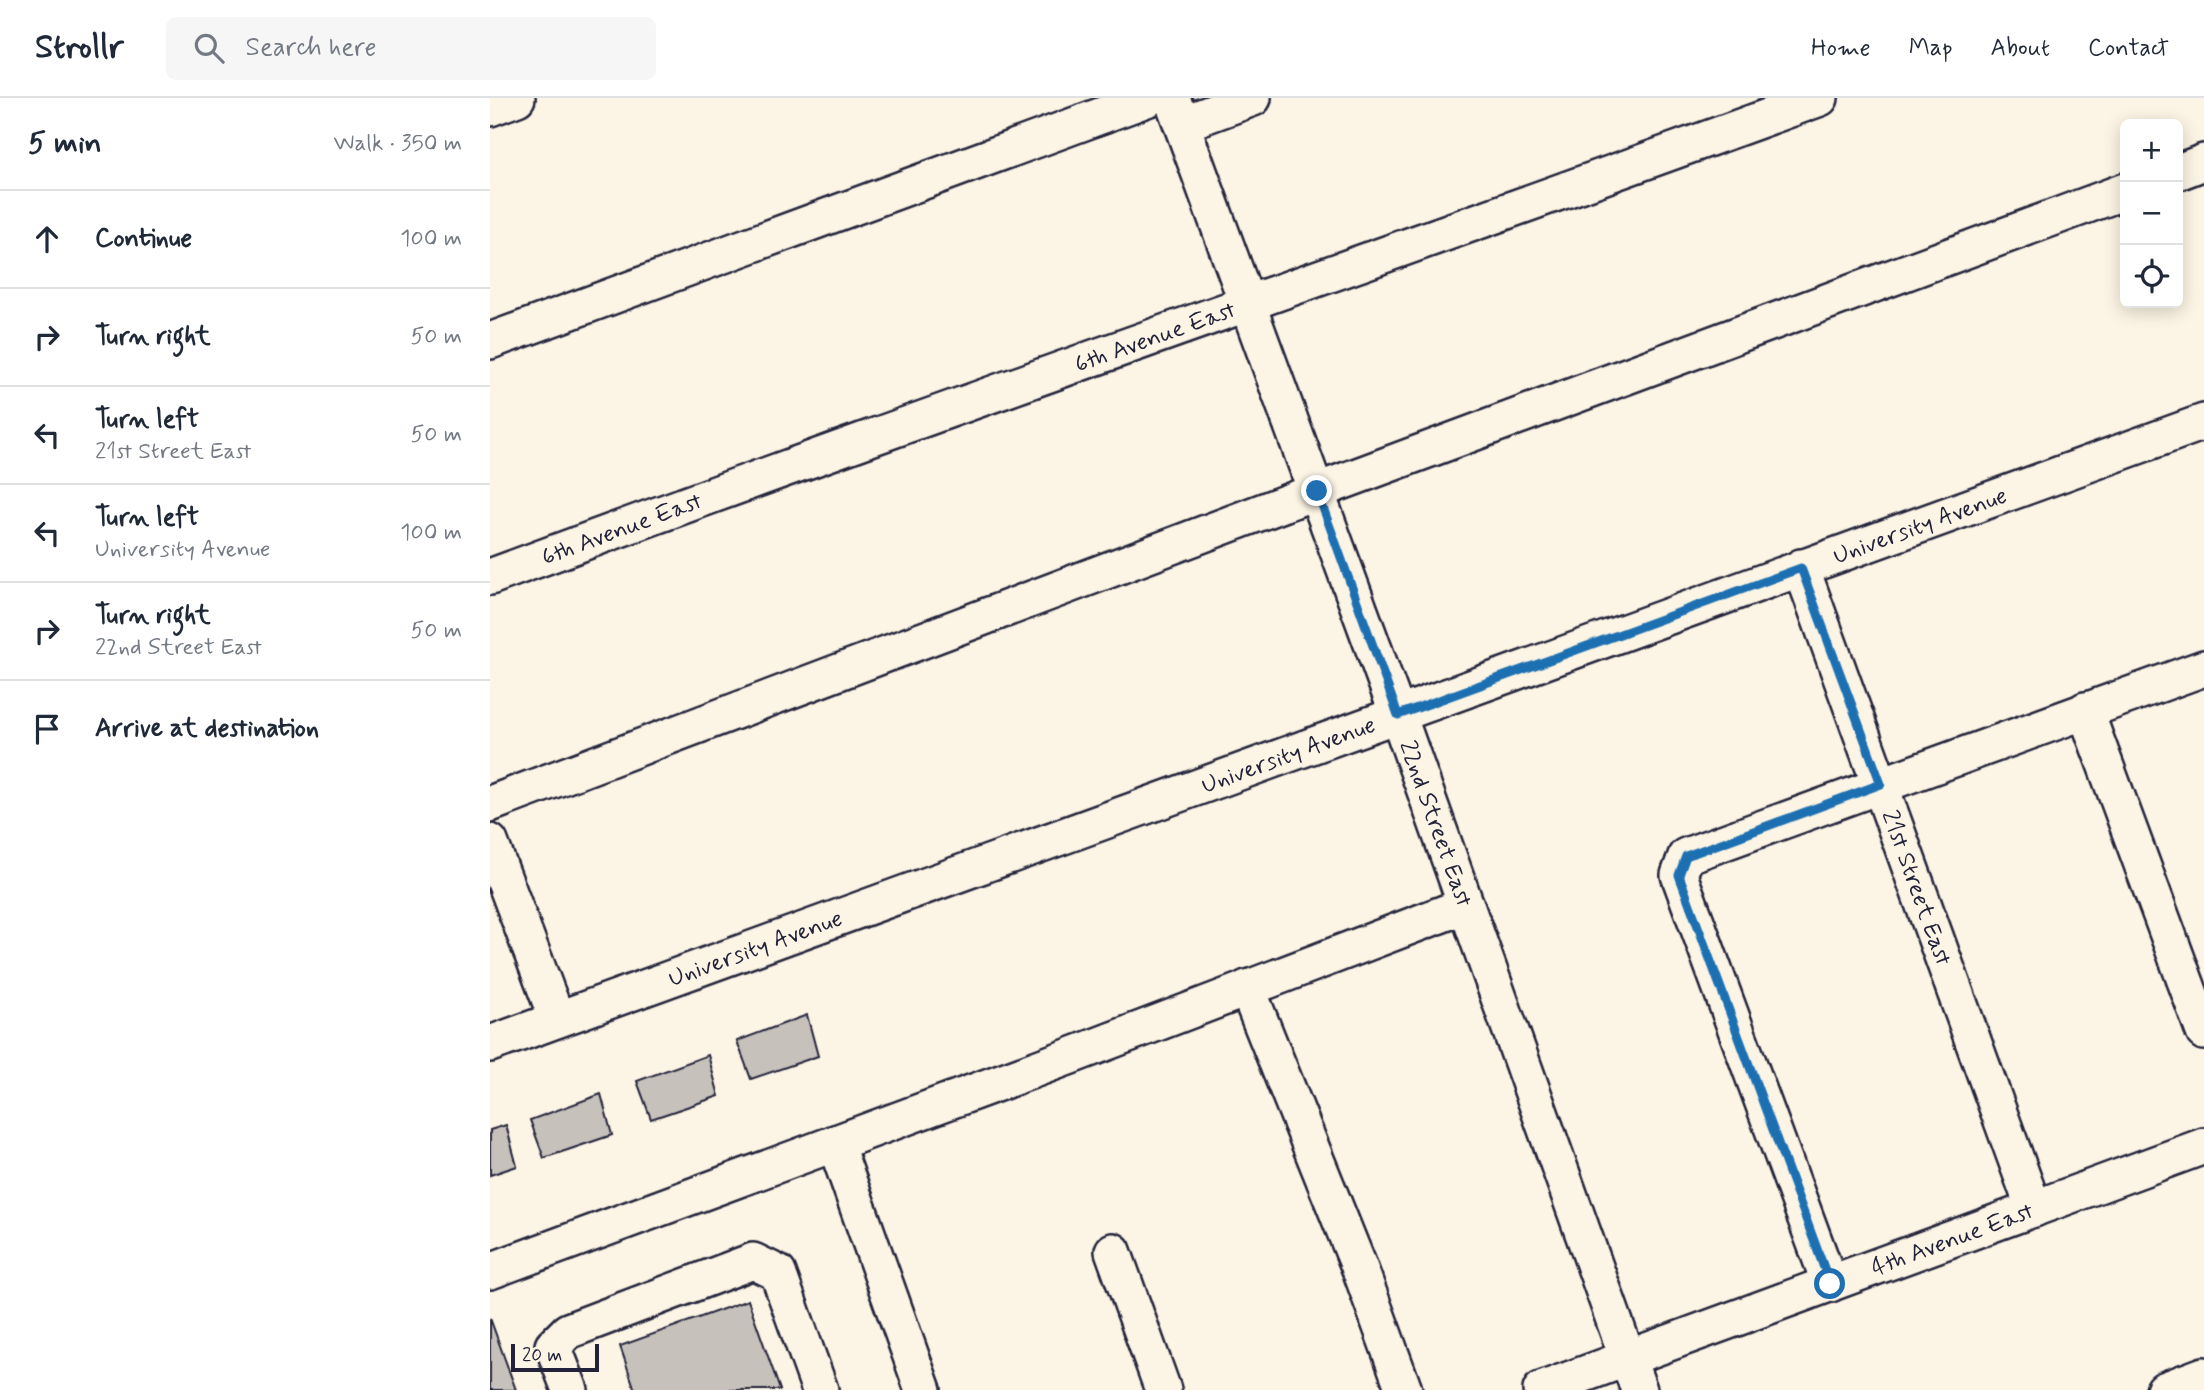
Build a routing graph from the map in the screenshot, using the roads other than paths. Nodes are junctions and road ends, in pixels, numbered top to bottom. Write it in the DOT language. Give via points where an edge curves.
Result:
graph roads {
  1 [pos="517,98"];
  2 [pos="1149,98"];
  3 [pos="1253,98"];
  4 [pos="1820,98"];
  5 [pos="490,108"];
  6 [pos="1177,111"];
  7 [pos="2204,162"];
  8 [pos="2183,170"];
  9 [pos="2120,193"];
  10 [pos="1248,303"];
  11 [pos="490,341"];
  12 [pos="2204,422"];
  13 [pos="1317,491"];
  14 [pos="1801,568"];
  15 [pos="490,577"];
  16 [pos="2204,668"];
  17 [pos="2085,710"];
  18 [pos="1398,715"];
  19 [pos="1881,784"];
  20 [pos="490,804"];
  21 [pos="490,842"];
  22 [pos="1466,905"];
  23 [pos="1247,988"];
  24 [pos="557,1019"];
  25 [pos="2204,1032"];
  26 [pos="490,1044"];
  27 [pos="835,1143"];
  28 [pos="2204,1146"];
  29 [pos="2034,1209"];
  30 [pos="1113,1251"];
  31 [pos="490,1271"];
  32 [pos="1830,1284"];
  33 [pos="1633,1374"];
  34 [pos="2204,1375"];
  35 [pos="569,1390"];
  36 [pos="820,1390"];
  37 [pos="923,1390"];
  38 [pos="1163,1390"];
  39 [pos="1404,1390"];
  40 [pos="1541,1390"];
  41 [pos="2164,1390"];
  1 -- 5 [label="street"];
  2 -- 11 [label="street"];
  3 -- 6 [label="street"];
  4 -- 10 [label="street, 6th Avenue East"];
  6 -- 10 [label="street, 22nd Street East"];
  7 -- 8 [label="street"];
  9 -- 13 [label="street"];
  10 -- 13 [label="street, 22nd Street East"];
  10 -- 15 [label="street, 6th Avenue East"];
  12 -- 14 [label="street, University Avenue"];
  13 -- 18 [label="street, 22nd Street East"];
  13 -- 20 [label="street"];
  14 -- 18 [label="street, University Avenue"];
  14 -- 19 [label="street, 21st Street East"];
  16 -- 17 [label="street"];
  17 -- 19 [label="street"];
  17 -- 25 [label="street"];
  18 -- 22 [label="street, 22nd Street East"];
  18 -- 24 [label="street, University Avenue"];
  19 -- 29 [label="street, 21st Street East"];
  19 -- 32 [label="street" via="1686,856 1679,875"];
  21 -- 24 [label="street"];
  22 -- 23 [label="street"];
  22 -- 33 [label="street, 22nd Street East"];
  23 -- 27 [label="street"];
  23 -- 39 [label="street"];
  24 -- 26 [label="street, University Avenue"];
  27 -- 31 [label="street"];
  27 -- 37 [label="street"];
  28 -- 29 [label="street, 4th Avenue East"];
  29 -- 32 [label="street, 4th Avenue East"];
  30 -- 38 [label="street"];
  32 -- 33 [label="street, 4th Avenue East"];
  33 -- 40 [label="street, 4th Avenue East"];
  34 -- 41 [label="street"];
  35 -- 36 [label="street" via="553,1346 568,1331 753,1261 778,1273"];
}
